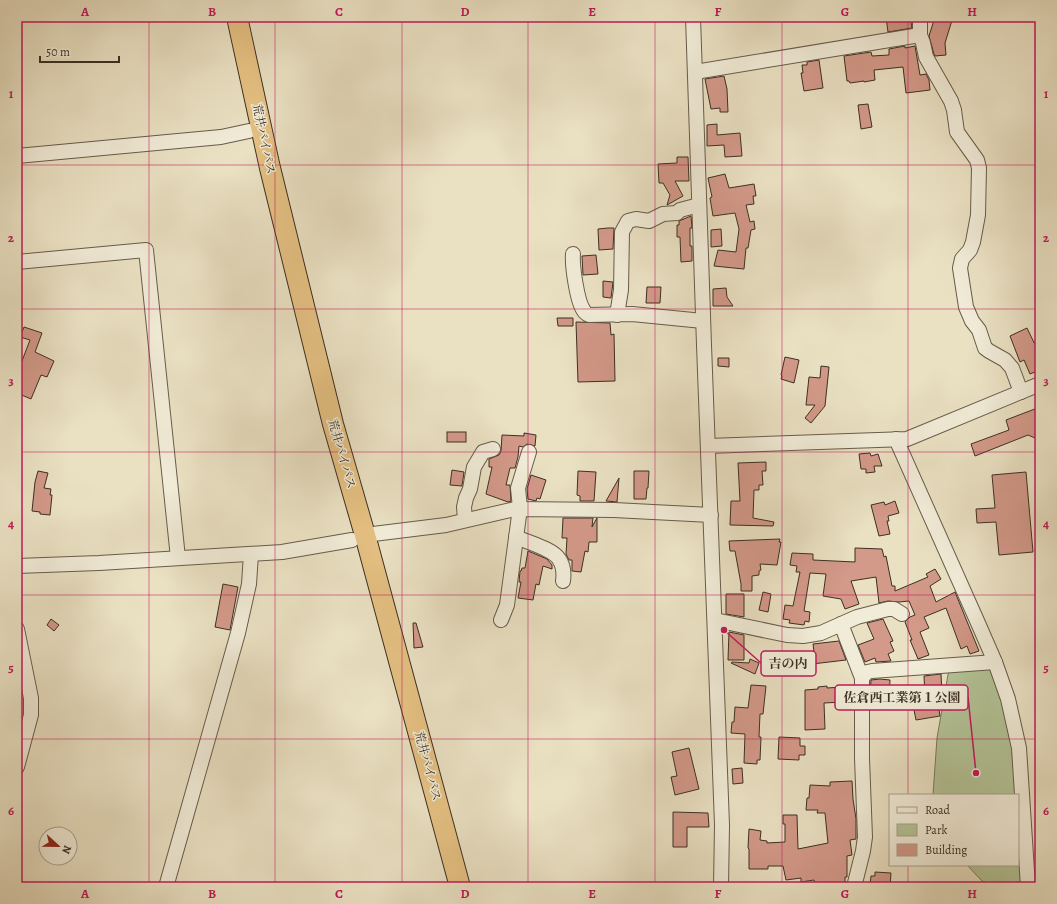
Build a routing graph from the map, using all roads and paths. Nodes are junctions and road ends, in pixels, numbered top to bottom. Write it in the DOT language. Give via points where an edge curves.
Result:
graph roads {
  1 [pos="224,17"];
  2 [pos="237,17"];
  3 [pos="694,17"];
  4 [pos="918,17"];
  5 [pos="920,35"];
  6 [pos="695,72"];
  7 [pos="248,132"];
  8 [pos="17,156"];
  9 [pos="699,204"];
  10 [pos="573,254"];
  11 [pos="17,262"];
  12 [pos="617,315"];
  13 [pos="703,321"];
  14 [pos="1040,384"];
  15 [pos="1021,392"];
  16 [pos="896,439"];
  17 [pos="708,446"];
  18 [pos="493,448"];
  19 [pos="529,452"];
  20 [pos="520,508"];
  21 [pos="711,515"];
  22 [pos="465,520"];
  23 [pos="516,537"];
  24 [pos="358,538"];
  25 [pos="251,554"];
  26 [pos="178,558"];
  27 [pos="17,566"];
  28 [pos="563,581"];
  29 [pos="902,614"];
  30 [pos="501,620"];
  31 [pos="715,620"];
  32 [pos="841,624"];
  33 [pos="17,629"];
  34 [pos="995,662"];
  35 [pos="862,678"];
  36 [pos="17,766"];
  37 [pos="166,887"];
  38 [pos="446,887"];
  39 [pos="460,887"];
  40 [pos="721,887"];
  41 [pos="854,887"];
  42 [pos="1028,887"];
  1 -- 7 [label="highway, 荒井バイパス"];
  2 -- 24 [label="highway, 荒井バイパス" via="286,238 310,328"];
  3 -- 6 [label="street"];
  4 -- 5 [label="street"];
  5 -- 6 [label="street"];
  5 -- 15 [label="street" via="926,57 951,101 957,132 977,160 979,168 978,215 973,242 962,259 960,268 966,307 979,330 985,348 1005,360 1012,368"];
  6 -- 9 [label="street"];
  7 -- 8 [label="street" via="221,137"];
  7 -- 24 [label="highway, 荒井バイパス" via="286,287"];
  9 -- 12 [label="street" via="677,213 663,214 649,221 628,221 622,232 621,290"];
  9 -- 13 [label="street"];
  10 -- 12 [label="street" via="572,266 583,310 588,315"];
  11 -- 26 [label="street" via="146,250"];
  12 -- 13 [label="street" via="632,314"];
  13 -- 17 [label="street"];
  14 -- 15 [label="street"];
  15 -- 16 [label="street" via="907,439"];
  16 -- 17 [label="street"];
  16 -- 34 [label="street"];
  17 -- 21 [label="street"];
  18 -- 22 [label="street" via="483,452 474,467 464,507"];
  19 -- 20 [label="street" via="518,488"];
  20 -- 21 [label="street"];
  20 -- 22 [label="street"];
  20 -- 23 [label="street"];
  21 -- 31 [label="street"];
  22 -- 24 [label="street"];
  23 -- 28 [label="street" via="553,553 559,559 564,575"];
  23 -- 30 [label="street" via="507,605"];
  24 -- 25 [label="street" via="282,552"];
  24 -- 38 [label="highway, 荒井バイパス"];
  24 -- 39 [label="highway, 荒井バイパス"];
  25 -- 26 [label="street"];
  25 -- 37 [label="street" via="249,584 238,633"];
  26 -- 27 [label="street" via="99,564"];
  29 -- 32 [label="street" via="894,609 888,609 857,616"];
  31 -- 32 [label="street" via="803,636 821,633"];
  31 -- 40 [label="street" via="722,825"];
  32 -- 35 [label="street"];
  33 -- 36 [label="street" via="31,698 31,715"];
  34 -- 35 [label="street" via="872,671 867,672"];
  34 -- 42 [label="street" via="1008,699 1019,748"];
  35 -- 41 [label="street" via="865,837"];
}
